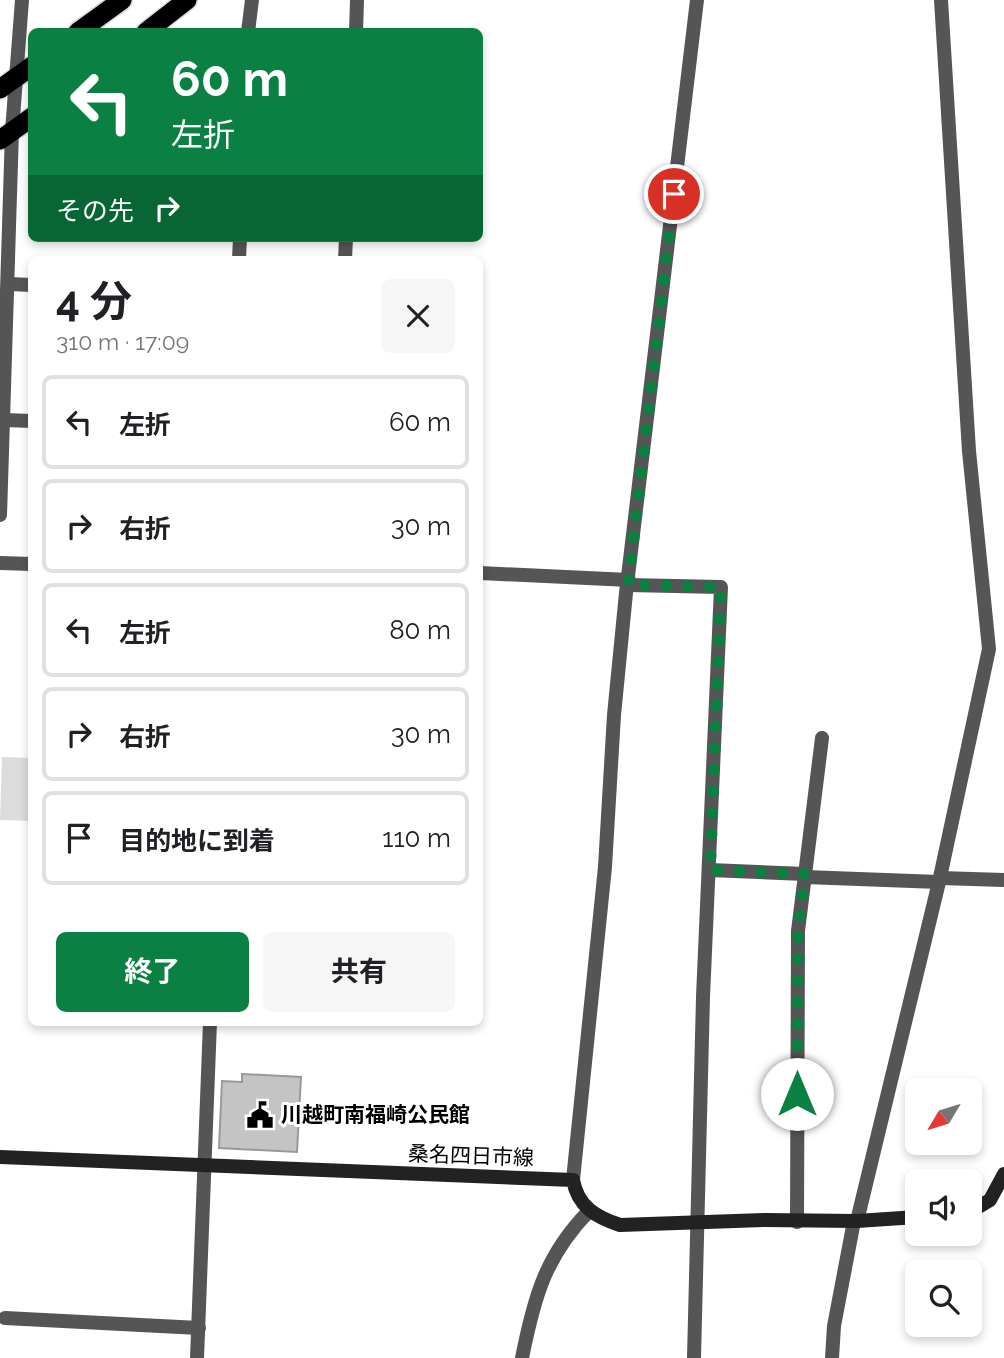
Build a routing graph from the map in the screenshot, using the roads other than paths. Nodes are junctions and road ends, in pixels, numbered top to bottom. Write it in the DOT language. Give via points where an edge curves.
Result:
graph roads {
  1 [pos="22,0"];
  2 [pos="121,0"];
  3 [pos="187,0"];
  4 [pos="252,0"];
  5 [pos="357,0"];
  6 [pos="696,0"];
  7 [pos="941,0"];
  8 [pos="83,28"];
  9 [pos="151,28"];
  10 [pos="248,28"];
  11 [pos="356,28"];
  12 [pos="24,71"];
  13 [pos="0,89"];
  14 [pos="28,120"];
  15 [pos="6,135"];
  16 [pos="9,284"];
  17 [pos="28,285"];
  18 [pos="4,420"];
  19 [pos="28,421"];
  20 [pos="0,515"];
  21 [pos="0,563"];
  22 [pos="28,565"];
  23 [pos="483,573"];
  24 [pos="629,583"];
  25 [pos="822,738"];
  26 [pos="710,870"];
  27 [pos="805,875"];
  28 [pos="939,880"];
  29 [pos="1004,880"];
  30 [pos="210,1026"];
  31 [pos="0,1157"];
  32 [pos="206,1163"];
  33 [pos="1004,1174"];
  34 [pos="573,1180"];
  35 [pos="982,1205"];
  36 [pos="589,1211"];
  37 [pos="905,1218"];
  38 [pos="856,1221"];
  39 [pos="797,1222"];
  40 [pos="697,1224"];
  41 [pos="5,1318"];
  42 [pos="199,1328"];
  43 [pos="198,1358"];
  44 [pos="522,1358"];
  45 [pos="694,1358"];
  46 [pos="832,1358"];
  1 -- 12 [label="street"];
  2 -- 8 [label="highway"];
  3 -- 9 [label="highway"];
  4 -- 10 [label="street"];
  5 -- 11 [label="street"];
  6 -- 24 [label="street"];
  7 -- 28 [label="street" via="969,451 989,649"];
  12 -- 13 [label="highway"];
  12 -- 15 [label="street"];
  14 -- 15 [label="highway"];
  15 -- 16 [label="street"];
  16 -- 17 [label="street"];
  16 -- 18 [label="street"];
  18 -- 19 [label="street"];
  18 -- 20 [label="street"];
  21 -- 22 [label="street"];
  23 -- 24 [label="street"];
  24 -- 26 [label="street" via="721,587"];
  24 -- 34 [label="street"];
  25 -- 27 [label="street"];
  26 -- 27 [label="street"];
  26 -- 40 [label="street"];
  27 -- 28 [label="street"];
  27 -- 39 [label="street" via="798,931"];
  28 -- 29 [label="street"];
  28 -- 38 [label="street"];
  30 -- 32 [label="street"];
  31 -- 32 [label="main road, 桑名四日市線"];
  32 -- 34 [label="main road, 桑名四日市線"];
  32 -- 42 [label="street"];
  33 -- 35 [label="main road" via="990,1200"];
  34 -- 36 [label="main road" via="576,1194"];
  36 -- 40 [label="main road" via="620,1225"];
  36 -- 44 [label="street" via="568,1233 543,1275"];
  37 -- 38 [label="main road"];
  38 -- 39 [label="main road"];
  38 -- 46 [label="street" via="834,1326"];
  39 -- 40 [label="main road"];
  40 -- 45 [label="street"];
  41 -- 42 [label="street"];
  42 -- 43 [label="street"];
}
